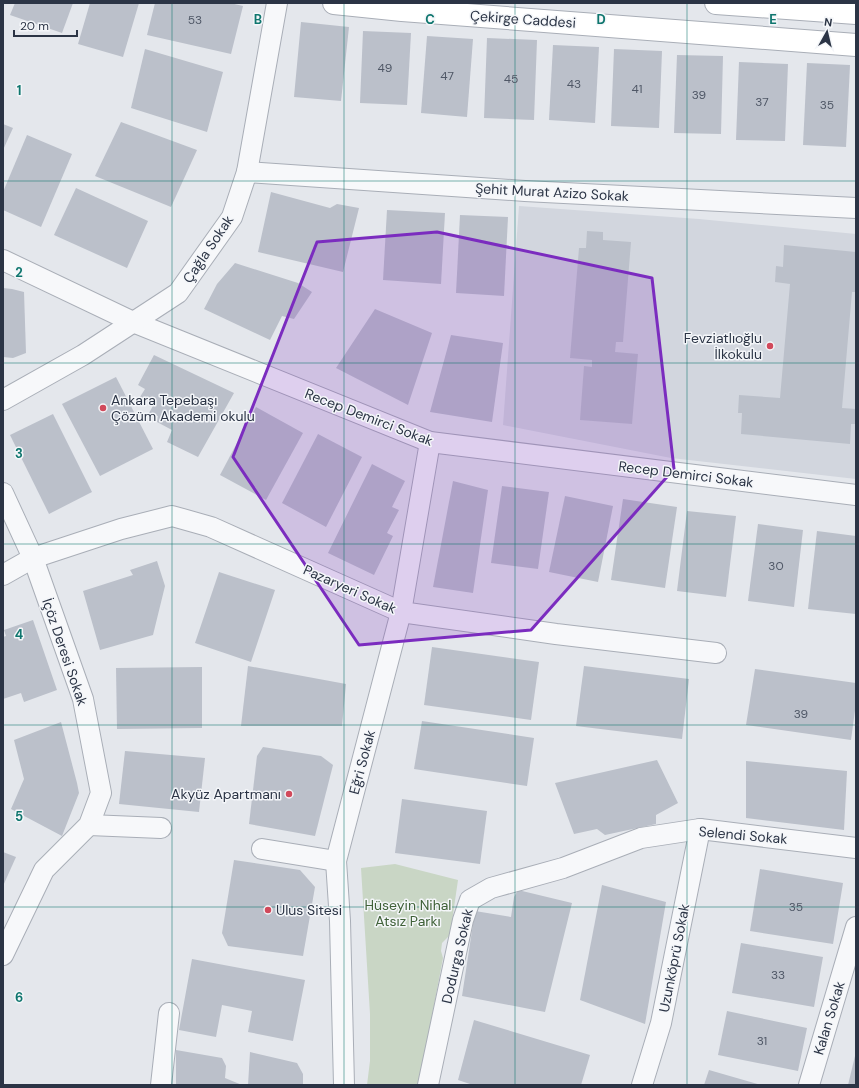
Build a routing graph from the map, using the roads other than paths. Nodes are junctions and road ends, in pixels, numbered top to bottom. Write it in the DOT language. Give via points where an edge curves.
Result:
graph roads {
  1 [pos="277,3"];
  2 [pos="334,3"];
  3 [pos="716,3"];
  4 [pos="856,13"];
  5 [pos="856,45"];
  6 [pos="247,172"];
  7 [pos="856,208"];
  8 [pos="3,260"];
  9 [pos="133,322"];
  10 [pos="3,400"];
  11 [pos="430,442"];
  12 [pos="3,494"];
  13 [pos="856,495"];
  14 [pos="33,558"];
  15 [pos="3,575"];
  16 [pos="401,612"];
  17 [pos="716,653"];
  18 [pos="89,825"];
  19 [pos="162,828"];
  20 [pos="700,829"];
  21 [pos="856,848"];
  22 [pos="262,849"];
  23 [pos="336,861"];
  24 [pos="563,868"];
  25 [pos="856,927"];
  26 [pos="3,955"];
  27 [pos="169,1013"];
  28 [pos="161,1085"];
  29 [pos="344,1085"];
  30 [pos="428,1085"];
  31 [pos="642,1085"];
  32 [pos="808,1085"];
  1 -- 6 [label="street, Çağla Sokak"];
  2 -- 5 [label="main road, Çekirge Caddesi"];
  3 -- 4 [label="main road"];
  6 -- 7 [label="street, Şehit Murat Azizo Sokak" via="525,191"];
  6 -- 9 [label="street, Çağla Sokak" via="232,217 178,293"];
  8 -- 9 [label="street, Recep Demirci Sokak"];
  9 -- 10 [label="street, Çağla Sokak" via="83,355"];
  9 -- 11 [label="street, Recep Demirci Sokak"];
  11 -- 13 [label="street, Recep Demirci Sokak"];
  11 -- 16 [label="street, Eğri Sokak"];
  12 -- 14 [label="street, İçöz Deresi Sokak"];
  14 -- 15 [label="street, Pazaryeri Sokak"];
  14 -- 16 [label="street, Pazaryeri Sokak" via="121,529 172,516 211,527"];
  14 -- 18 [label="street, İçöz Deresi Sokak" via="83,699 101,793"];
  16 -- 17 [label="street, Pazaryeri Sokak"];
  16 -- 23 [label="street, Eğri Sokak"];
  18 -- 19 [label="street"];
  18 -- 26 [label="street, İçöz Deresi Sokak" via="44,870"];
  20 -- 21 [label="street, Selendi Sokak"];
  20 -- 24 [label="street, Selendi Sokak" via="641,838"];
  20 -- 31 [label="street, Uzunköprü Sokak" via="662,1023"];
  22 -- 23 [label="street"];
  23 -- 29 [label="street, Eğri Sokak"];
  24 -- 30 [label="street, Dodurga Sokak" via="490,888 470,900 463,920"];
  25 -- 32 [label="street, Kalan Sokak"];
  27 -- 28 [label="street"];
}
